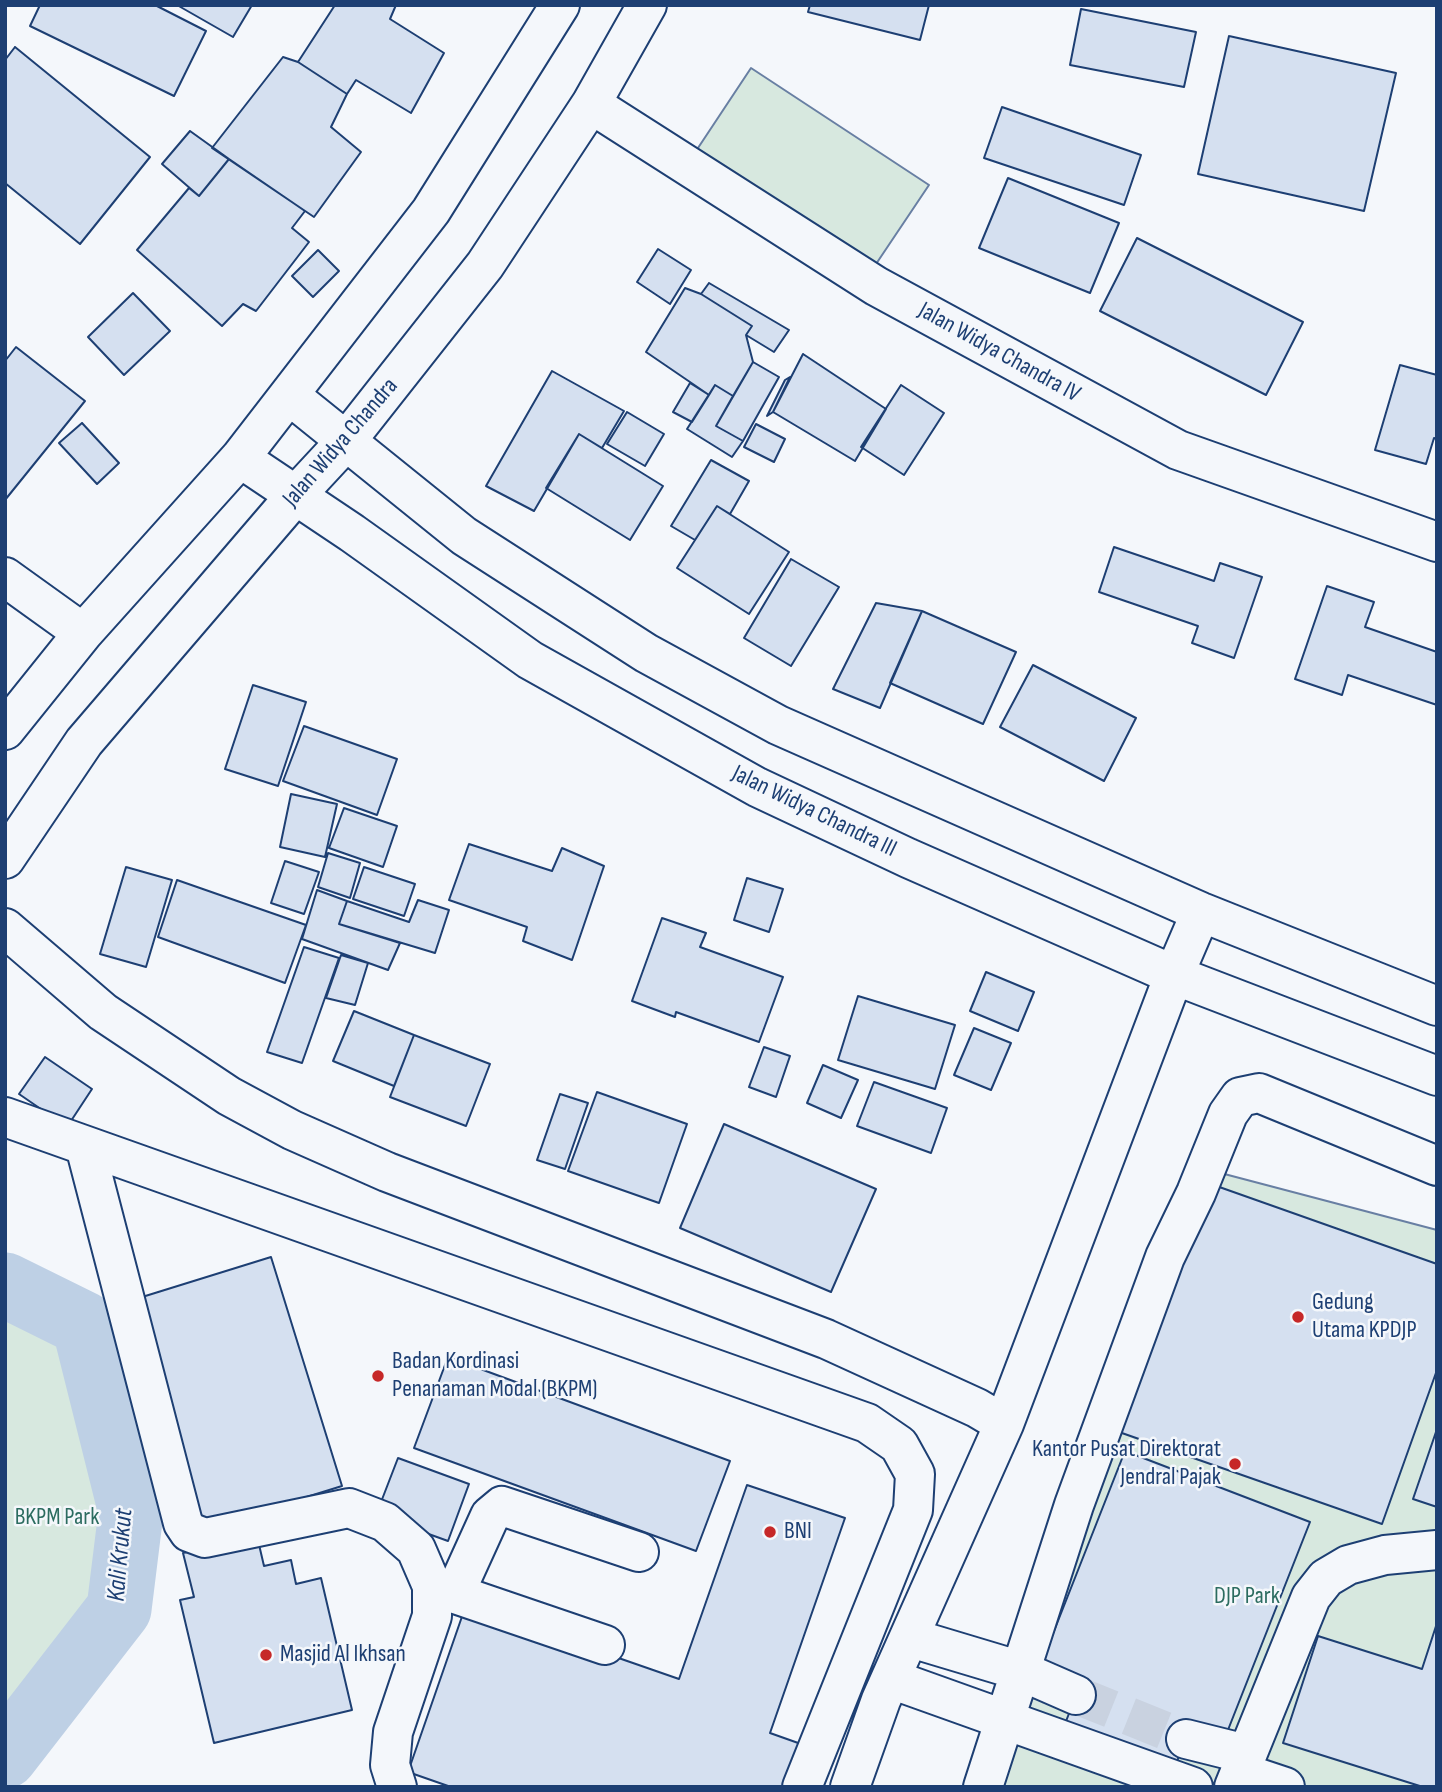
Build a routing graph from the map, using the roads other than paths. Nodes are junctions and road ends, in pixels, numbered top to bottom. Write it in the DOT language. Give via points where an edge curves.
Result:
graph roads {
  1 [pos="560,5"];
  2 [pos="647,5"];
  3 [pos="591,104"];
  4 [pos="289,396"];
  5 [pos="347,440"];
  6 [pos="240,458"];
  7 [pos="295,496"];
  8 [pos="1437,542"];
  9 [pos="5,577"];
  10 [pos="83,633"];
  11 [pos="5,730"];
  12 [pos="5,859"];
  13 [pos="1201,912"];
  14 [pos="5,928"];
  15 [pos="1174,975"];
  16 [pos="1437,1006"];
  17 [pos="1437,1076"];
  18 [pos="5,1117"];
  19 [pos="85,1146"];
  20 [pos="1437,1166"];
  21 [pos="1004,1424"];
  22 [pos="1437,1528"];
  23 [pos="1437,1550"];
  24 [pos="639,1552"];
  25 [pos="443,1589"];
  26 [pos="911,1638"];
  27 [pos="605,1645"];
  28 [pos="1021,1671"];
  29 [pos="891,1679"];
  30 [pos="1076,1695"];
  31 [pos="1006,1718"];
  32 [pos="827,1721"];
  33 [pos="868,1734"];
  34 [pos="1186,1739"];
  35 [pos="1238,1766"];
  36 [pos="397,1787"];
  37 [pos="802,1787"];
  38 [pos="850,1787"];
  39 [pos="983,1787"];
  40 [pos="1193,1787"];
  41 [pos="1284,1787"];
  1 -- 4 [label="street" via="431,211"];
  2 -- 3 [label="street, Jalan Widya Chandra"];
  3 -- 5 [label="street, Jalan Widya Chandra" via="485,265"];
  3 -- 8 [label="street, Jalan Widya Chandra IV" via="876,286 1178,450"];
  4 -- 5 [label="street"];
  4 -- 6 [label="street"];
  5 -- 7 [label="street, Jalan Widya Chandra"];
  5 -- 13 [label="street" via="464,536 670,666 778,725"];
  6 -- 7 [label="street, Jalan Widya Chandra III"];
  6 -- 10 [label="street"];
  7 -- 12 [label="street, Jalan Widya Chandra" via="84,743"];
  7 -- 15 [label="street, Jalan Widya Chandra III" via="530,660 757,787"];
  9 -- 10 [label="street"];
  10 -- 11 [label="street"];
  13 -- 15 [label="street"];
  13 -- 16 [label="street"];
  14 -- 21 [label="street" via="103,1012 229,1096 292,1130 387,1172 826,1339"];
  15 -- 17 [label="street, Jalan Widya Chandra III"];
  15 -- 21 [label="street"];
  18 -- 19 [label="street"];
  19 -- 25 [label="street" via="189,1532 205,1538 349,1508 385,1521 416,1549"];
  19 -- 32 [label="street" via="867,1423 899,1445 915,1474 913,1510"];
  20 -- 28 [label="street" via="1259,1093 1240,1097 1228,1114 1165,1257 1095,1445"];
  21 -- 26 [label="street"];
  22 -- 35 [label="street" via="1346,1541 1314,1559 1293,1587"];
  23 -- 35 [label="street" via="1385,1555 1348,1565 1326,1578 1311,1597"];
  24 -- 25 [label="street" via="502,1506 490,1516"];
  25 -- 27 [label="street"];
  25 -- 36 [label="street" via="393,1732 390,1765"];
  26 -- 28 [label="street"];
  26 -- 29 [label="street"];
  28 -- 30 [label="street"];
  28 -- 31 [label="street"];
  29 -- 31 [label="street"];
  29 -- 33 [label="street"];
  31 -- 39 [label="street"];
  31 -- 40 [label="street"];
  32 -- 33 [label="street"];
  32 -- 37 [label="street"];
  33 -- 38 [label="street"];
  34 -- 35 [label="street"];
  35 -- 41 [label="street"];
}
